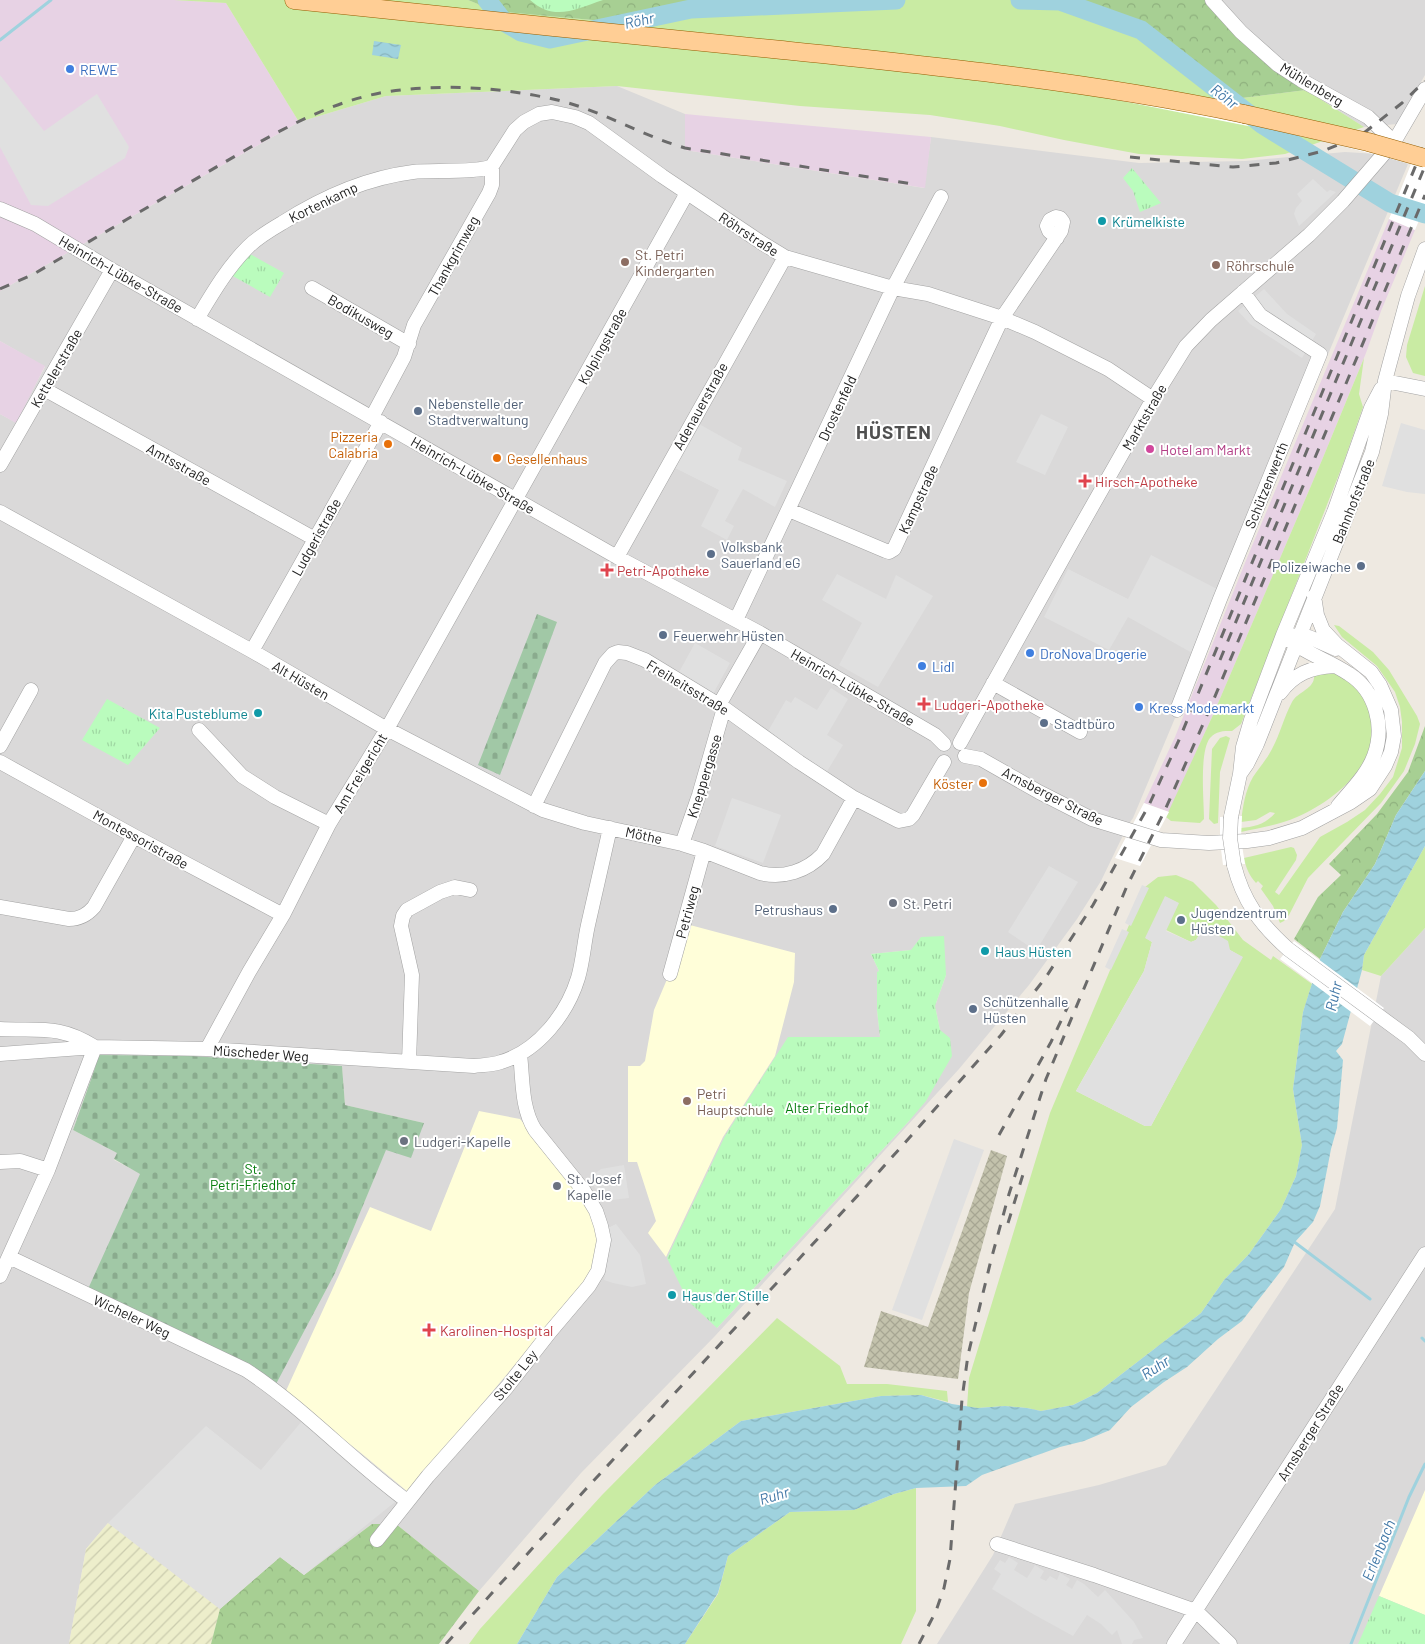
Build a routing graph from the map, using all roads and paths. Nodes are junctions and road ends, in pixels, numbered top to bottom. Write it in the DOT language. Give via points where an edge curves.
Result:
graph roads {
  1 [pos="294,0"];
  2 [pos="1214,1"];
  3 [pos="1425,89"];
  4 [pos="547,113"];
  5 [pos="1394,142"];
  6 [pos="1425,158"];
  7 [pos="492,166"];
  8 [pos="687,193"];
  9 [pos="941,197"];
  10 [pos="0,209"];
  11 [pos="1057,238"];
  12 [pos="1425,249"];
  13 [pos="785,256"];
  14 [pos="112,270"];
  15 [pos="312,288"];
  16 [pos="893,288"];
  17 [pos="1244,292"];
  18 [pos="1002,318"];
  19 [pos="198,319"];
  20 [pos="409,344"];
  21 [pos="1385,381"];
  22 [pos="44,389"];
  23 [pos="1425,389"];
  24 [pos="1153,399"];
  25 [pos="376,419"];
  26 [pos="0,465"];
  27 [pos="516,499"];
  28 [pos="789,510"];
  29 [pos="0,512"];
  30 [pos="315,539"];
  31 [pos="617,557"];
  32 [pos="1314,596"];
  33 [pos="736,620"];
  34 [pos="760,633"];
  35 [pos="1283,635"];
  36 [pos="1297,640"];
  37 [pos="252,651"];
  38 [pos="1349,654"];
  39 [pos="1336,666"];
  40 [pos="993,683"];
  41 [pos="31,690"];
  42 [pos="1274,702"];
  43 [pos="722,707"];
  44 [pos="1177,710"];
  45 [pos="386,729"];
  46 [pos="199,730"];
  47 [pos="1080,732"];
  48 [pos="944,744"];
  49 [pos="0,746"];
  50 [pos="962,750"];
  51 [pos="0,762"];
  52 [pos="944,762"];
  53 [pos="1240,774"];
  54 [pos="854,798"];
  55 [pos="534,806"];
  56 [pos="1335,810"];
  57 [pos="329,824"];
  58 [pos="610,828"];
  59 [pos="134,836"];
  60 [pos="682,844"];
  61 [pos="704,851"];
  62 [pos="470,890"];
  63 [pos="0,907"];
  64 [pos="283,915"];
  65 [pos="670,974"];
  66 [pos="0,1029"];
  67 [pos="95,1046"];
  68 [pos="207,1049"];
  69 [pos="0,1054"];
  70 [pos="520,1054"];
  71 [pos="1425,1054"];
  72 [pos="409,1062"];
  73 [pos="0,1162"];
  74 [pos="48,1170"];
  75 [pos="1425,1254"];
  76 [pos="9,1257"];
  77 [pos="0,1276"];
  78 [pos="407,1501"];
  79 [pos="377,1540"];
  80 [pos="997,1544"];
  81 [pos="1196,1611"];
  82 [pos="1174,1644"];
  83 [pos="1230,1644"];
  1 -- 6 [label="main road, bridge" via="842,57 1118,91 1244,114"];
  2 -- 5 [label="street, Mühlenberg" via="1241,32 1278,65 1368,117"];
  3 -- 5 [label="street, Marktstraße"];
  4 -- 7 [label="street, Thankgrimweg" via="534,116 518,126"];
  4 -- 8 [label="street, Röhrstraße" via="564,114 589,123"];
  5 -- 17 [label="street, Marktstraße" via="1343,201"];
  7 -- 19 [label="street, Kortenkamp" via="384,177 325,198 247,248 224,276"];
  7 -- 20 [label="street, Thankgrimweg" via="491,189 414,325"];
  8 -- 13 [label="street, Röhrstraße"];
  8 -- 27 [label="street, Kolpingstraße"];
  9 -- 16 [label="street, Drostenfeld"];
  10 -- 14 [label="street, Heinrich-Lübke-Straße" via="35,224"];
  11 -- 18 [label="street"];
  12 -- 21 [label="street, Bahnhofstraße" via="1408,296"];
  13 -- 16 [label="street, Röhrstraße"];
  13 -- 31 [label="street, Adenauerstraße"];
  14 -- 19 [label="street, Heinrich-Lübke-Straße"];
  14 -- 22 [label="street, Kettelerstraße"];
  15 -- 20 [label="street, Bodikusweg"];
  16 -- 18 [label="street, Röhrstraße" via="928,294"];
  16 -- 28 [label="street, Drostenfeld"];
  17 -- 24 [label="street, Marktstraße" via="1186,346"];
  17 -- 44 [label="street, Schützenwerth" via="1260,315 1320,354"];
  18 -- 24 [label="street, Röhrstraße" via="1108,369"];
  18 -- 28 [label="street, Kampstraße" via="894,549 886,551"];
  19 -- 25 [label="street, Heinrich-Lübke-Straße"];
  20 -- 25 [label="street, Thankgrimweg"];
  21 -- 23 [label="street"];
  21 -- 32 [label="street, Bahnhofstraße" via="1372,452"];
  21 -- 35 [label="street, Bahnhofstraße" via="1371,408 1334,512"];
  22 -- 26 [label="street, Kettelerstraße"];
  22 -- 30 [label="street, Amtsstraße"];
  24 -- 40 [label="street, Marktstraße"];
  25 -- 27 [label="street, Heinrich-Lübke-Straße"];
  25 -- 30 [label="street, Ludgeristraße"];
  27 -- 31 [label="street, Heinrich-Lübke-Straße"];
  27 -- 45 [label="street, Am Freigericht"];
  28 -- 33 [label="street, Drostenfeld"];
  29 -- 37 [label="street, Alt Hüsten"];
  30 -- 37 [label="street, Ludgeristraße"];
  31 -- 33 [label="street, Heinrich-Lübke-Straße"];
  32 -- 36 [label="street, Bahnhofstraße"];
  32 -- 38 [label="street, Arnsberger Straße" via="1323,630"];
  33 -- 34 [label="street, Heinrich-Lübke-Straße"];
  34 -- 43 [label="street, Kneppergasse"];
  34 -- 48 [label="street, Heinrich-Lübke-Straße" via="929,731"];
  35 -- 36 [label="street"];
  35 -- 53 [label="street" via="1246,738"];
  36 -- 38 [label="street" via="1309,637"];
  36 -- 39 [label="street, Arnsberger Straße"];
  36 -- 42 [label="street"];
  37 -- 45 [label="street, Alt Hüsten"];
  38 -- 56 [label="street, Arnsberger Straße" via="1371,672 1384,690 1391,710 1394,736 1388,760 1376,781 1361,796"];
  39 -- 42 [label="street" via="1317,667 1301,673 1285,686"];
  39 -- 56 [label="street, Arnsberger Straße" via="1351,675 1368,693 1375,708 1379,732 1370,763"];
  40 -- 47 [label="street"];
  40 -- 50 [label="street, Marktstraße"];
  41 -- 49 [label="street"];
  42 -- 53 [label="street"];
  43 -- 54 [label="street, Freiheitsstraße"];
  43 -- 55 [label="street, Freiheitsstraße" via="635,656 622,652 613,654 605,663"];
  43 -- 60 [label="street, Kneppergasse" via="699,795"];
  45 -- 55 [label="street, Alt Hüsten"];
  45 -- 57 [label="street, Am Freigericht"];
  46 -- 57 [label="street" via="242,776"];
  48 -- 50 [label="street" via="952,741"];
  48 -- 52 [label="street" via="940,755"];
  50 -- 52 [label="street" via="958,764"];
  50 -- 56 [label="street, Arnsberger Straße" via="1092,819 1161,840 1216,843 1269,838 1302,828"];
  51 -- 59 [label="street, Montessoristraße"];
  52 -- 54 [label="street, Freiheitsstraße" via="909,819 892,818"];
  53 -- 71 [label="street, bridge" via="1230,838 1234,865 1250,907 1288,949 1409,1038"];
  54 -- 61 [label="street, Möthe" via="823,854 791,874 768,875"];
  55 -- 58 [label="street, Alt Hüsten"];
  57 -- 64 [label="street, Am Freigericht"];
  58 -- 60 [label="street, Möthe"];
  58 -- 70 [label="street, Möthe" via="572,995 557,1020"];
  59 -- 63 [label="street" via="94,907 86,915 69,918"];
  59 -- 64 [label="street, Montessoristraße"];
  60 -- 61 [label="street, Möthe"];
  61 -- 65 [label="street, Petriweg"];
  62 -- 72 [label="street" via="446,889 407,910 402,919 400,926 412,975"];
  64 -- 68 [label="street, Am Freigericht"];
  66 -- 67 [label="street" via="58,1030"];
  67 -- 68 [label="street, Müscheder Weg"];
  67 -- 69 [label="street, Müscheder Weg"];
  67 -- 74 [label="street"];
  68 -- 72 [label="street, Müscheder Weg"];
  70 -- 72 [label="street, Müscheder Weg" via="482,1065"];
  70 -- 78 [label="street, Stolte Ley" via="529,1119 584,1191 599,1218 604,1240 600,1264 592,1282 507,1387"];
  73 -- 74 [label="street" via="20,1161"];
  74 -- 76 [label="street"];
  75 -- 81 [label="street, Arnsberger Straße"];
  76 -- 77 [label="street"];
  76 -- 78 [label="street, Wicheler Weg" via="238,1366 276,1390"];
  78 -- 79 [label="street, Stolte Ley"];
  80 -- 81 [label="street"];
  81 -- 82 [label="street, Arnsberger Straße"];
  81 -- 83 [label="street"];
}
